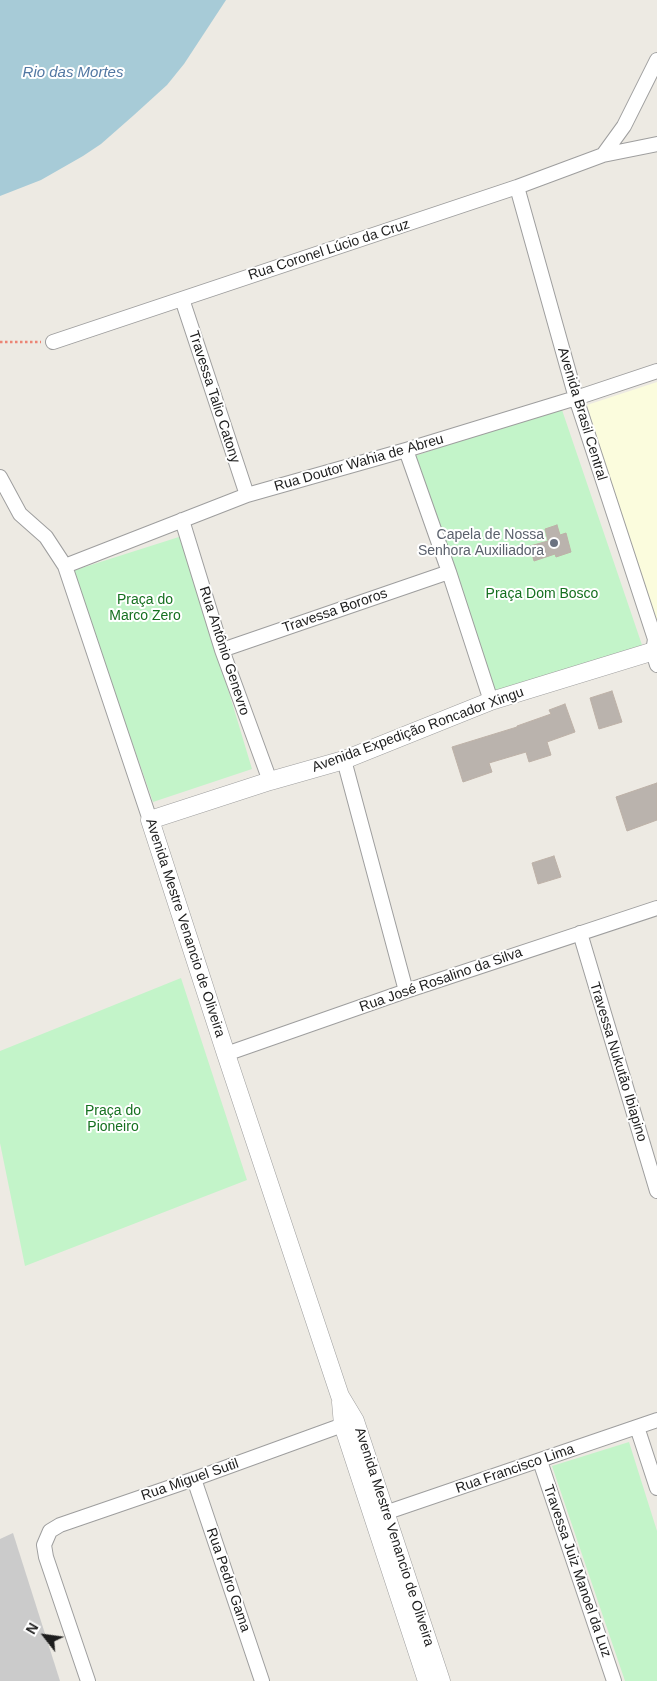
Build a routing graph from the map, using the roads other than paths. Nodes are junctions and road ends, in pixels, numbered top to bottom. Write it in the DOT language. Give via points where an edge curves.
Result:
graph roads {
  1 [pos="657,60"];
  2 [pos="657,144"];
  3 [pos="603,155"];
  4 [pos="517,187"];
  5 [pos="182,299"];
  6 [pos="52,342"];
  7 [pos="657,371"];
  8 [pos="576,398"];
  9 [pos="406,450"];
  10 [pos="0,477"];
  11 [pos="246,495"];
  12 [pos="182,520"];
  13 [pos="65,566"];
  14 [pos="449,572"];
  15 [pos="656,649"];
  16 [pos="222,650"];
  17 [pos="491,701"];
  18 [pos="344,760"];
  19 [pos="270,781"];
  20 [pos="150,820"];
  21 [pos="657,908"];
  22 [pos="580,933"];
  23 [pos="406,991"];
  24 [pos="226,1054"];
  25 [pos="657,1190"];
  26 [pos="657,1420"];
  27 [pos="349,1423"];
  28 [pos="637,1427"];
  29 [pos="540,1461"];
  30 [pos="194,1479"];
  31 [pos="657,1488"];
  32 [pos="379,1515"];
  33 [pos="88,1681"];
  34 [pos="262,1681"];
  35 [pos="427,1681"];
  36 [pos="441,1681"];
  37 [pos="614,1681"];
  1 -- 3 [label="street" via="624,126"];
  2 -- 3 [label="street, Rua Coronel Lúcio da Cruz"];
  3 -- 4 [label="street, Rua Coronel Lúcio da Cruz"];
  4 -- 5 [label="street, Rua Coronel Lúcio da Cruz"];
  4 -- 8 [label="street, Avenida Brasil Central"];
  5 -- 6 [label="street, Rua Coronel Lúcio da Cruz"];
  5 -- 11 [label="street, Travessa Talio Catony"];
  7 -- 8 [label="street, Rua Doutor Wahia de Abreu"];
  8 -- 9 [label="street, Rua Doutor Wahia de Abreu"];
  8 -- 15 [label="street, Avenida Brasil Central"];
  9 -- 11 [label="street, Rua Doutor Wahia de Abreu"];
  9 -- 14 [label="street"];
  10 -- 13 [label="street, Avenida Mestre Venancio de Oliveira" via="20,514 46,537"];
  11 -- 12 [label="street, Rua Doutor Wahia de Abreu"];
  12 -- 13 [label="street, Rua Doutor Wahia de Abreu"];
  12 -- 16 [label="street, Rua Antônio Genevro"];
  13 -- 20 [label="street, Avenida Mestre Venancio de Oliveira"];
  14 -- 16 [label="street, Travessa Bororos"];
  14 -- 17 [label="street"];
  15 -- 17 [label="street, Avenida Expedição Roncador Xingu"];
  16 -- 19 [label="street, Rua Antônio Genevro"];
  17 -- 18 [label="street, Avenida Expedição Roncador Xingu"];
  18 -- 19 [label="street, Avenida Expedição Roncador Xingu"];
  18 -- 23 [label="street"];
  19 -- 20 [label="street, Avenida Expedição Roncador Xingu"];
  20 -- 24 [label="street, Avenida Mestre Venancio de Oliveira"];
  21 -- 22 [label="street, Rua José Rosalino da Silva"];
  22 -- 23 [label="street, Rua José Rosalino da Silva"];
  22 -- 25 [label="street, Travessa Nukutão Ibiapino"];
  23 -- 24 [label="street, Rua José Rosalino da Silva"];
  24 -- 27 [label="street, Avenida Mestre Venancio de Oliveira"];
  26 -- 28 [label="street, Rua Francisco Lima"];
  27 -- 30 [label="street, Rua Miguel Sutil"];
  27 -- 32 [label="street, Avenida Mestre Venancio de Oliveira"];
  28 -- 29 [label="street, Rua Francisco Lima"];
  28 -- 31 [label="street"];
  29 -- 32 [label="street, Rua Francisco Lima"];
  29 -- 37 [label="street, Travessa Juiz Manoel da Luz"];
  30 -- 33 [label="street, Rua Miguel Sutil" via="60,1525 46,1537 46,1557"];
  30 -- 34 [label="street, Rua Pedro Gama"];
  32 -- 35 [label="street, Avenida Mestre Venancio de Oliveira"];
  32 -- 36 [label="street, Avenida Mestre Venancio de Oliveira"];
}
